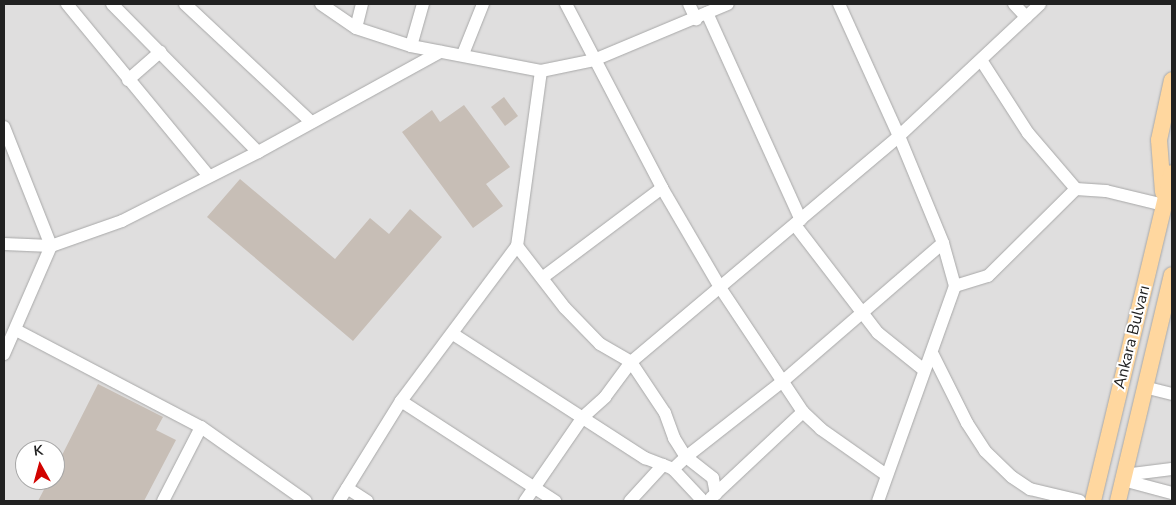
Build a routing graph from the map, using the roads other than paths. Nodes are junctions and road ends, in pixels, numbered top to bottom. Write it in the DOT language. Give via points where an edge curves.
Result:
graph roads {
  1 [pos="67,4"];
  2 [pos="112,4"];
  3 [pos="185,4"];
  4 [pos="321,4"];
  5 [pos="362,4"];
  6 [pos="424,4"];
  7 [pos="483,4"];
  8 [pos="566,4"];
  9 [pos="689,4"];
  10 [pos="728,4"];
  11 [pos="839,4"];
  12 [pos="1014,4"];
  13 [pos="1040,4"];
  14 [pos="701,16"];
  15 [pos="1026,17"];
  16 [pos="356,28"];
  17 [pos="411,46"];
  18 [pos="160,52"];
  19 [pos="440,52"];
  20 [pos="462,54"];
  21 [pos="594,60"];
  22 [pos="980,60"];
  23 [pos="541,71"];
  24 [pos="128,80"];
  25 [pos="1172,80"];
  26 [pos="311,122"];
  27 [pos="4,129"];
  28 [pos="900,136"];
  29 [pos="258,152"];
  30 [pos="1172,173"];
  31 [pos="209,176"];
  32 [pos="662,188"];
  33 [pos="1076,190"];
  34 [pos="1164,205"];
  35 [pos="798,222"];
  36 [pos="943,243"];
  37 [pos="4,244"];
  38 [pos="51,246"];
  39 [pos="517,246"];
  40 [pos="1172,274"];
  41 [pos="542,278"];
  42 [pos="955,286"];
  43 [pos="721,289"];
  44 [pos="864,313"];
  45 [pos="16,330"];
  46 [pos="453,334"];
  47 [pos="4,354"];
  48 [pos="933,355"];
  49 [pos="631,362"];
  50 [pos="924,370"];
  51 [pos="783,381"];
  52 [pos="1144,387"];
  53 [pos="1172,394"];
  54 [pos="401,401"];
  55 [pos="803,412"];
  56 [pos="584,417"];
  57 [pos="201,427"];
  58 [pos="686,457"];
  59 [pos="668,467"];
  60 [pos="1172,469"];
  61 [pos="885,474"];
  62 [pos="1123,477"];
  63 [pos="347,488"];
  64 [pos="533,488"];
  65 [pos="1172,493"];
  66 [pos="712,497"];
  67 [pos="163,501"];
  68 [pos="306,501"];
  69 [pos="339,501"];
  70 [pos="367,501"];
  71 [pos="525,501"];
  72 [pos="555,501"];
  73 [pos="630,501"];
  74 [pos="704,501"];
  75 [pos="878,501"];
  76 [pos="1080,501"];
  77 [pos="1093,501"];
  78 [pos="1118,501"];
  1 -- 24 [label="street"];
  2 -- 18 [label="street"];
  3 -- 26 [label="street"];
  4 -- 16 [label="street"];
  5 -- 16 [label="street"];
  6 -- 17 [label="street"];
  7 -- 20 [label="street"];
  8 -- 21 [label="street"];
  9 -- 14 [label="street"];
  10 -- 14 [label="street"];
  11 -- 28 [label="street"];
  12 -- 15 [label="street"];
  13 -- 15 [label="street"];
  14 -- 21 [label="street"];
  14 -- 35 [label="street"];
  15 -- 22 [label="street"];
  16 -- 17 [label="street"];
  17 -- 19 [label="street"];
  18 -- 24 [label="street"];
  18 -- 29 [label="street"];
  19 -- 20 [label="street"];
  19 -- 26 [label="street"];
  20 -- 23 [label="street"];
  21 -- 23 [label="street"];
  21 -- 32 [label="street"];
  22 -- 28 [label="street"];
  22 -- 33 [label="street" via="1028,133"];
  23 -- 39 [label="street"];
  24 -- 31 [label="street"];
  25 -- 34 [label="main road" via="1159,140"];
  26 -- 29 [label="street"];
  27 -- 38 [label="street"];
  28 -- 35 [label="street"];
  28 -- 36 [label="street"];
  29 -- 31 [label="street"];
  30 -- 34 [label="main road, Ankara Bulvarı"];
  31 -- 38 [label="street" via="122,221"];
  32 -- 41 [label="street"];
  32 -- 43 [label="street"];
  33 -- 34 [label="street" via="1106,190"];
  33 -- 42 [label="street" via="988,276"];
  34 -- 77 [label="main road, Ankara Bulvarı"];
  35 -- 43 [label="street"];
  35 -- 44 [label="street"];
  36 -- 42 [label="street"];
  36 -- 44 [label="street"];
  37 -- 38 [label="street"];
  38 -- 45 [label="street"];
  39 -- 41 [label="street"];
  39 -- 46 [label="street"];
  40 -- 52 [label="main road, Ankara Bulvarı"];
  41 -- 49 [label="street" via="600,344"];
  42 -- 48 [label="street"];
  43 -- 49 [label="street"];
  43 -- 51 [label="street"];
  44 -- 50 [label="street" via="878,333"];
  44 -- 51 [label="street"];
  45 -- 47 [label="street"];
  45 -- 57 [label="street"];
  46 -- 54 [label="street"];
  46 -- 56 [label="street"];
  48 -- 50 [label="street"];
  48 -- 76 [label="street" via="967,423 985,450 1012,477 1030,489"];
  49 -- 56 [label="street" via="606,396"];
  49 -- 58 [label="street" via="665,413 674,438"];
  50 -- 61 [label="street"];
  51 -- 55 [label="street"];
  51 -- 58 [label="street"];
  52 -- 53 [label="street"];
  52 -- 62 [label="main road, Ankara Bulvarı"];
  54 -- 63 [label="street"];
  54 -- 64 [label="street"];
  55 -- 61 [label="street" via="821,429"];
  55 -- 66 [label="street"];
  56 -- 59 [label="street" via="645,458"];
  56 -- 64 [label="street"];
  57 -- 67 [label="street"];
  57 -- 68 [label="street"];
  58 -- 59 [label="street"];
  58 -- 66 [label="street" via="713,478"];
  59 -- 73 [label="street"];
  59 -- 74 [label="street"];
  60 -- 62 [label="street"];
  61 -- 75 [label="street"];
  62 -- 65 [label="street"];
  62 -- 78 [label="main road, Ankara Bulvarı"];
  63 -- 69 [label="street"];
  63 -- 70 [label="street"];
  64 -- 71 [label="street"];
  64 -- 72 [label="street"];
}
